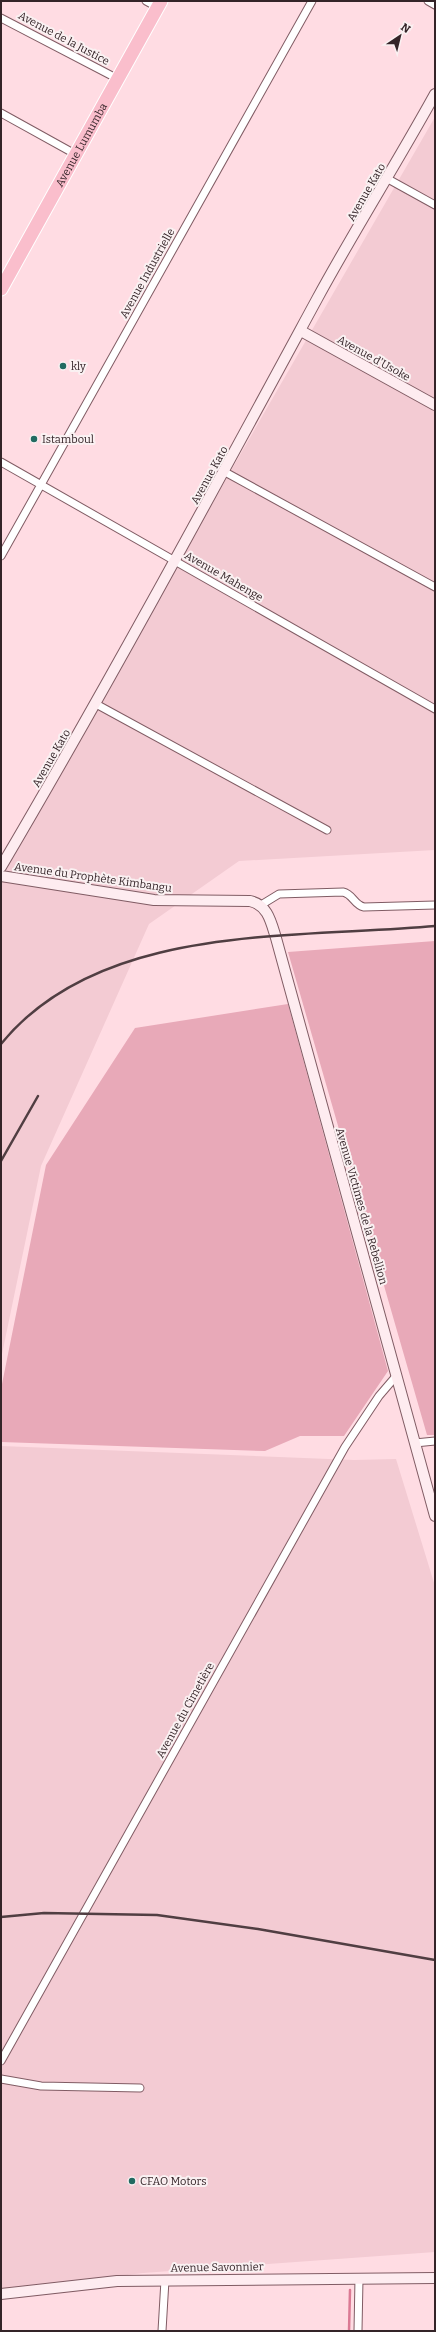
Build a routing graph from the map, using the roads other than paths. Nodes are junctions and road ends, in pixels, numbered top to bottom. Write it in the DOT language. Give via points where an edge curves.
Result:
graph roads {
  1 [pos="312,1"];
  2 [pos="428,1"];
  3 [pos="155,3"];
  4 [pos="435,5"];
  5 [pos="1,18"];
  6 [pos="118,79"];
  7 [pos="435,94"];
  8 [pos="1,113"];
  9 [pos="75,154"];
  10 [pos="388,179"];
  11 [pos="435,205"];
  12 [pos="1,289"];
  13 [pos="301,331"];
  14 [pos="435,405"];
  15 [pos="1,462"];
  16 [pos="225,472"];
  17 [pos="41,484"];
  18 [pos="1,556"];
  19 [pos="176,561"];
  20 [pos="435,587"];
  21 [pos="96,704"];
  22 [pos="435,708"];
  23 [pos="326,830"];
  24 [pos="1,867"];
  25 [pos="1,876"];
  26 [pos="261,905"];
  27 [pos="435,905"];
  28 [pos="397,1375"];
  29 [pos="435,1441"];
  30 [pos="415,1443"];
  31 [pos="435,1516"];
  32 [pos="1,2061"];
  33 [pos="1,2079"];
  34 [pos="140,2088"];
  35 [pos="435,2278"];
  36 [pos="359,2279"];
  37 [pos="165,2280"];
  38 [pos="1,2294"];
  39 [pos="162,2331"];
  40 [pos="358,2331"];
  1 -- 17 [label="street, Avenue Industrielle"];
  2 -- 4 [label="street"];
  3 -- 6 [label="highway, Avenue Lumumba"];
  5 -- 6 [label="street, Avenue de la Justice"];
  6 -- 9 [label="highway, Avenue Lumumba"];
  7 -- 10 [label="street, Avenue Kato"];
  8 -- 9 [label="street"];
  9 -- 12 [label="highway, Avenue Lumumba"];
  10 -- 11 [label="street"];
  10 -- 13 [label="street, Avenue Kato" via="317,299"];
  13 -- 14 [label="street, Avenue d'Usoke"];
  13 -- 16 [label="street, Avenue Kato"];
  15 -- 17 [label="street, Avenue Mahenge"];
  16 -- 19 [label="street, Avenue Kato"];
  16 -- 20 [label="street"];
  17 -- 18 [label="street, Avenue Industrielle"];
  17 -- 19 [label="street, Avenue Mahenge"];
  19 -- 21 [label="street, Avenue Kato"];
  19 -- 22 [label="street, Avenue Mahenge"];
  21 -- 23 [label="street"];
  21 -- 24 [label="street, Avenue Kato"];
  25 -- 26 [label="street, Avenue du Prophète Kimbangu" via="154,900 244,900"];
  26 -- 27 [label="street" via="279,894 343,892 358,906 364,907"];
  26 -- 28 [label="street, Avenue Victimes de la Rebellion" via="268,914 276,938"];
  28 -- 30 [label="street, Avenue Victimes de la Rebellion"];
  28 -- 32 [label="street, Avenue du Cimetière" via="378,1396 345,1447"];
  29 -- 30 [label="street"];
  30 -- 31 [label="street, Avenue Victimes de la Rebellion"];
  33 -- 34 [label="street" via="41,2086"];
  35 -- 36 [label="street, Avenue Savonnier"];
  36 -- 37 [label="street, Avenue Savonnier"];
  36 -- 40 [label="street"];
  37 -- 38 [label="street, Avenue Savonnier" via="71,2285"];
  37 -- 39 [label="street"];
}
